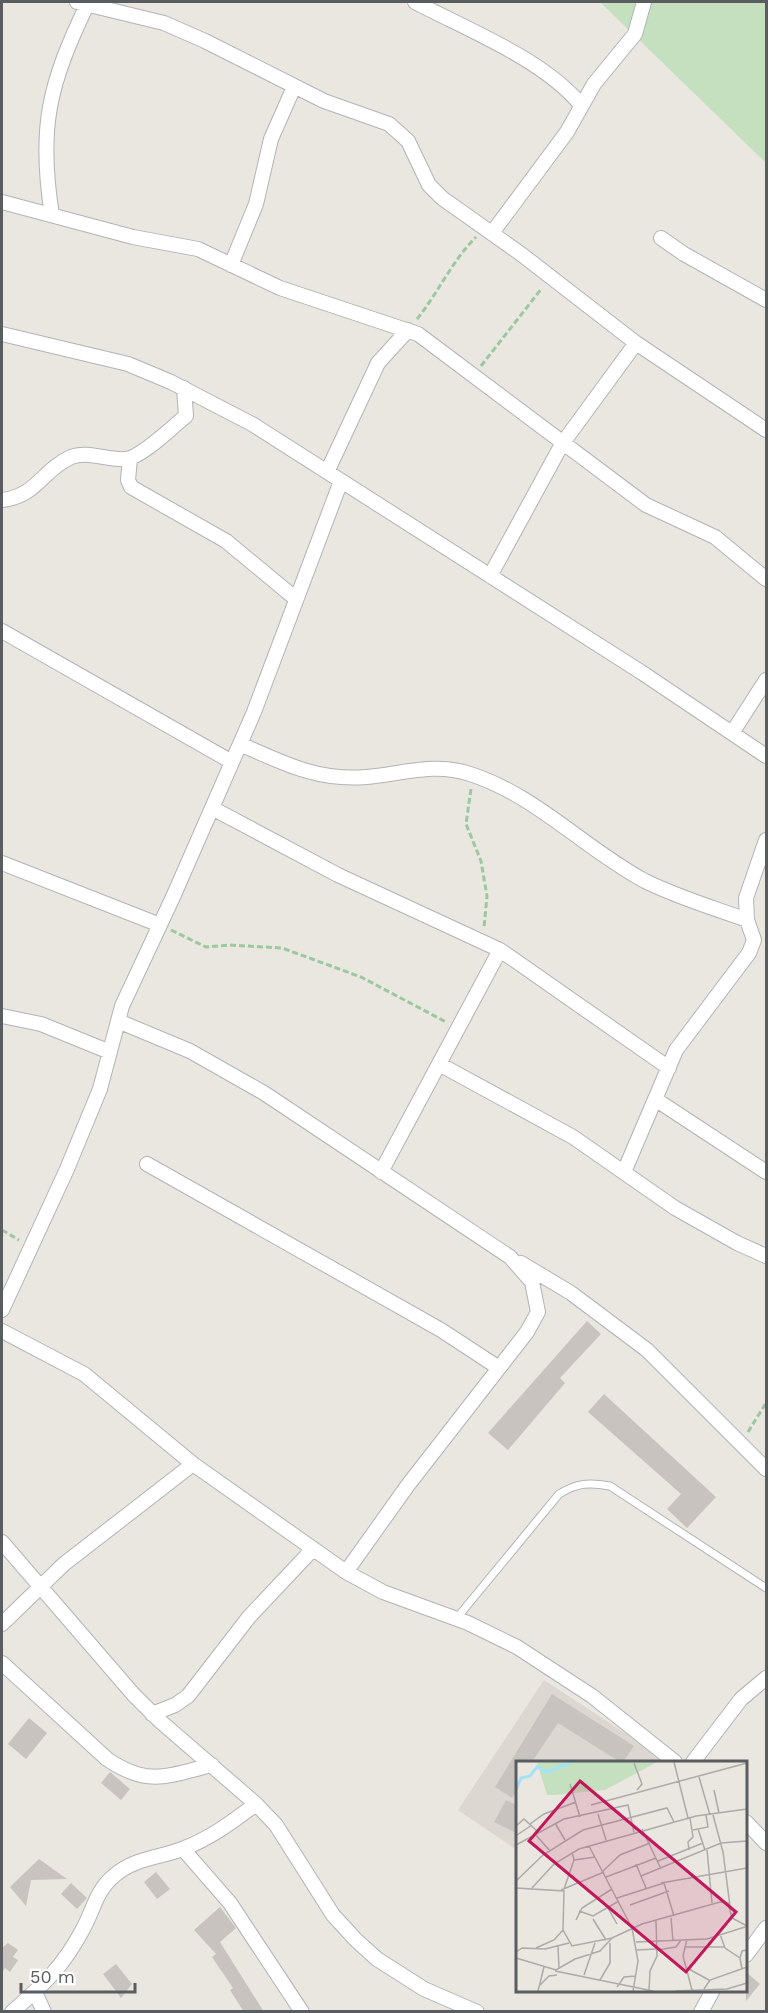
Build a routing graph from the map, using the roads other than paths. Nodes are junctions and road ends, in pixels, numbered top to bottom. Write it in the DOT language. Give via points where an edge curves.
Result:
graph roads {
  1 [pos="415,2"];
  2 [pos="644,2"];
  3 [pos="82,3"];
  4 [pos="121,7"];
  5 [pos="294,87"];
  6 [pos="581,105"];
  7 [pos="2,202"];
  8 [pos="52,215"];
  9 [pos="489,231"];
  10 [pos="661,238"];
  11 [pos="231,264"];
  12 [pos="766,300"];
  13 [pos="408,330"];
  14 [pos="2,334"];
  15 [pos="636,343"];
  16 [pos="184,388"];
  17 [pos="766,430"];
  18 [pos="562,444"];
  19 [pos="130,458"];
  20 [pos="327,472"];
  21 [pos="341,481"];
  22 [pos="2,500"];
  23 [pos="490,576"];
  24 [pos="766,579"];
  25 [pos="296,599"];
  26 [pos="2,631"];
  27 [pos="766,680"];
  28 [pos="732,733"];
  29 [pos="240,744"];
  30 [pos="766,756"];
  31 [pos="232,762"];
  32 [pos="212,808"];
  33 [pos="766,840"];
  34 [pos="2,863"];
  35 [pos="747,920"];
  36 [pos="160,925"];
  37 [pos="500,950"];
  38 [pos="2,1016"];
  39 [pos="118,1021"];
  40 [pos="110,1052"];
  41 [pos="439,1064"];
  42 [pos="669,1068"];
  43 [pos="655,1099"];
  44 [pos="147,1164"];
  45 [pos="381,1172"];
  46 [pos="624,1172"];
  47 [pos="766,1172"];
  48 [pos="766,1256"];
  49 [pos="510,1257"];
  50 [pos="2,1310"];
  51 [pos="2,1331"];
  52 [pos="499,1368"];
  53 [pos="194,1464"];
  54 [pos="766,1469"];
  55 [pos="2,1542"];
  56 [pos="313,1549"];
  57 [pos="346,1572"];
  58 [pos="41,1585"];
  59 [pos="766,1588"];
  60 [pos="455,1619"];
  61 [pos="2,1624"];
  62 [pos="2,1663"];
  63 [pos="766,1678"];
  64 [pos="152,1714"];
  65 [pos="674,1761"];
  66 [pos="694,1761"];
  67 [pos="212,1765"];
  68 [pos="256,1804"];
  69 [pos="747,1823"];
  70 [pos="766,1843"];
  71 [pos="183,1849"];
  72 [pos="765,1933"];
  73 [pos="747,1954"];
  74 [pos="35,1992"];
  75 [pos="713,1992"];
  76 [pos="12,2012"];
  77 [pos="44,2012"];
  78 [pos="302,2012"];
  79 [pos="477,2012"];
  80 [pos="701,2012"];
  1 -- 6 [label="street" via="548,72"];
  2 -- 6 [label="street" via="635,34"];
  3 -- 4 [label="street"];
  3 -- 8 [label="street" via="50,103 45,150"];
  4 -- 5 [label="street" via="205,41"];
  5 -- 9 [label="street" via="397,130 408,141 434,191"];
  5 -- 11 [label="street" via="271,140 256,204"];
  6 -- 9 [label="street" via="567,132"];
  7 -- 8 [label="street"];
  8 -- 11 [label="street" via="133,237 185,245"];
  9 -- 15 [label="street"];
  10 -- 12 [label="street"];
  11 -- 13 [label="street" via="280,288"];
  13 -- 18 [label="street" via="435,344"];
  13 -- 20 [label="street" via="378,363"];
  14 -- 16 [label="street" via="128,364"];
  15 -- 17 [label="street"];
  15 -- 18 [label="street"];
  16 -- 19 [label="street" via="186,416"];
  16 -- 20 [label="street" via="252,424"];
  18 -- 23 [label="street"];
  18 -- 24 [label="street" via="646,505 726,543"];
  19 -- 22 [label="street" via="70,457 25,495"];
  19 -- 25 [label="street" via="130,487 226,542"];
  20 -- 21 [label="street"];
  21 -- 23 [label="street"];
  21 -- 25 [label="street"];
  23 -- 28 [label="street"];
  25 -- 29 [label="street"];
  26 -- 31 [label="street"];
  27 -- 28 [label="street"];
  28 -- 30 [label="street"];
  29 -- 31 [label="street"];
  29 -- 35 [label="street" via="324,776 367,777 424,768 476,776 535,807 645,880"];
  31 -- 32 [label="street"];
  32 -- 36 [label="street"];
  32 -- 37 [label="street" via="338,875"];
  33 -- 35 [label="street" via="746,898"];
  34 -- 36 [label="street"];
  35 -- 42 [label="street" via="754,939 749,953 676,1050"];
  36 -- 39 [label="street"];
  37 -- 41 [label="street"];
  37 -- 42 [label="street"];
  38 -- 40 [label="street" via="41,1024"];
  39 -- 40 [label="street"];
  39 -- 45 [label="street" via="190,1051 264,1093"];
  40 -- 50 [label="street" via="96,1099"];
  41 -- 45 [label="street"];
  41 -- 46 [label="street" via="573,1137"];
  42 -- 43 [label="street"];
  43 -- 46 [label="street"];
  43 -- 47 [label="street"];
  44 -- 52 [label="street" via="441,1330"];
  45 -- 49 [label="street"];
  46 -- 48 [label="street" via="675,1208"];
  49 -- 52 [label="street" via="531,1282 538,1312"];
  49 -- 54 [label="street" via="571,1293 647,1350"];
  51 -- 53 [label="street" via="84,1374"];
  52 -- 57 [label="street"];
  53 -- 56 [label="street"];
  53 -- 58 [label="street"];
  55 -- 58 [label="street"];
  56 -- 57 [label="street"];
  56 -- 64 [label="street" via="249,1617 188,1696"];
  57 -- 60 [label="street" via="383,1592"];
  58 -- 61 [label="street"];
  58 -- 64 [label="street"];
  59 -- 60 [label="lane" via="610,1486 591,1483 575,1485 559,1494"];
  60 -- 65 [label="street" via="518,1647 592,1696"];
  62 -- 67 [label="street" via="125,1771 142,1778"];
  63 -- 66 [label="street" via="741,1699"];
  64 -- 67 [label="street"];
  67 -- 68 [label="street"];
  68 -- 71 [label="street" via="219,1832"];
  68 -- 79 [label="street" via="276,1826 333,1915 356,1940 377,1959 424,1989"];
  69 -- 70 [label="street"];
  71 -- 74 [label="street" via="137,1861 114,1875 99,1890 84,1928 59,1968"];
  71 -- 78 [label="street" via="230,1904"];
  72 -- 73 [label="street"];
  74 -- 76 [label="street"];
  74 -- 77 [label="street"];
  75 -- 80 [label="street"];
}
